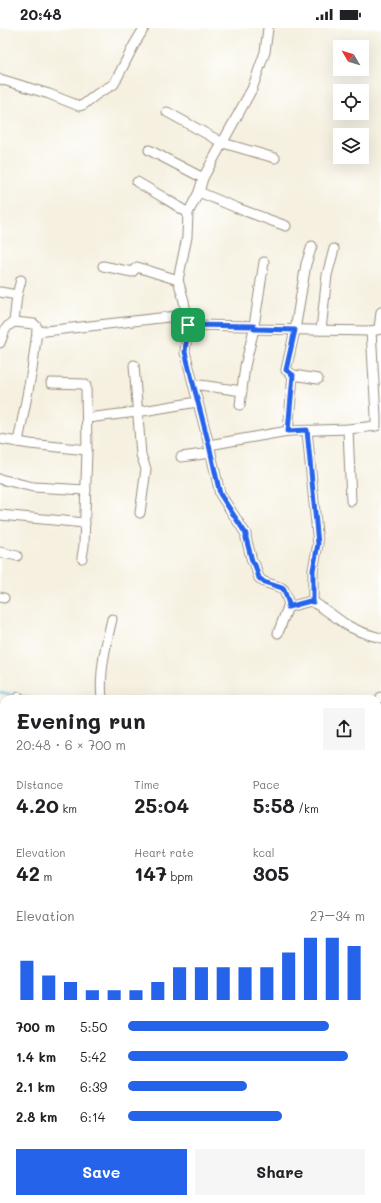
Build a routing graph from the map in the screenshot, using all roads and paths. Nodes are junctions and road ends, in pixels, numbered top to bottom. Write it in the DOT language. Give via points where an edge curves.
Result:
graph roads {
  1 [pos="144,28"];
  2 [pos="268,28"];
  3 [pos="0,79"];
  4 [pos="167,112"];
  5 [pos="224,143"];
  6 [pos="149,150"];
  7 [pos="275,158"];
  8 [pos="203,178"];
  9 [pos="137,182"];
  10 [pos="199,192"];
  11 [pos="188,213"];
  12 [pos="286,226"];
  13 [pos="312,246"];
  14 [pos="334,249"];
  15 [pos="264,262"];
  16 [pos="103,266"];
  17 [pos="21,280"];
  18 [pos="178,280"];
  19 [pos="0,292"];
  20 [pos="17,294"];
  21 [pos="381,312"];
  22 [pos="186,315"];
  23 [pos="8,325"];
  24 [pos="188,325"];
  25 [pos="254,328"];
  26 [pos="295,330"];
  27 [pos="321,330"];
  28 [pos="377,330"];
  29 [pos="37,332"];
  30 [pos="0,343"];
  31 [pos="134,365"];
  32 [pos="293,375"];
  33 [pos="318,379"];
  34 [pos="51,383"];
  35 [pos="193,384"];
  36 [pos="242,391"];
  37 [pos="197,402"];
  38 [pos="240,405"];
  39 [pos="137,412"];
  40 [pos="87,418"];
  41 [pos="348,429"];
  42 [pos="307,430"];
  43 [pos="288,431"];
  44 [pos="0,438"];
  45 [pos="18,442"];
  46 [pos="210,449"];
  47 [pos="87,450"];
  48 [pos="181,457"];
  49 [pos="0,479"];
  50 [pos="86,490"];
  51 [pos="351,501"];
  52 [pos="140,513"];
  53 [pos="0,515"];
  54 [pos="85,523"];
  55 [pos="0,552"];
  56 [pos="17,556"];
  57 [pos="82,558"];
  58 [pos="313,602"];
  59 [pos="288,607"];
  60 [pos="112,619"];
  61 [pos="278,633"];
  62 [pos="381,638"];
  63 [pos="102,695"];
  1 -- 3 [label="street" via="114,84 83,105 79,106"];
  2 -- 5 [label="street" via="265,52 252,89"];
  4 -- 5 [label="street"];
  5 -- 7 [label="street"];
  5 -- 8 [label="street"];
  6 -- 8 [label="street"];
  8 -- 10 [label="street"];
  9 -- 11 [label="street"];
  10 -- 11 [label="street"];
  10 -- 12 [label="street"];
  11 -- 18 [label="street" via="187,236"];
  13 -- 26 [label="street" via="306,264"];
  14 -- 27 [label="street" via="327,275"];
  15 -- 25 [label="street"];
  16 -- 18 [label="street" via="132,272 138,267"];
  17 -- 20 [label="street"];
  18 -- 22 [label="street"];
  19 -- 20 [label="street"];
  20 -- 23 [label="street"];
  21 -- 28 [label="street"];
  22 -- 24 [label="street"];
  22 -- 29 [label="street"];
  23 -- 29 [label="street" via="34,324"];
  23 -- 30 [label="street"];
  24 -- 25 [label="street"];
  24 -- 35 [label="street" via="185,352"];
  25 -- 26 [label="street"];
  25 -- 36 [label="street"];
  26 -- 27 [label="street"];
  26 -- 32 [label="street" via="286,370"];
  27 -- 28 [label="street"];
  28 -- 41 [label="street" via="376,426"];
  29 -- 45 [label="street"];
  31 -- 39 [label="street"];
  32 -- 33 [label="street"];
  32 -- 43 [label="street"];
  34 -- 40 [label="street" via="86,385"];
  35 -- 36 [label="street"];
  35 -- 37 [label="street"];
  36 -- 38 [label="street"];
  37 -- 39 [label="street"];
  37 -- 46 [label="street"];
  39 -- 40 [label="street"];
  39 -- 52 [label="street" via="141,455 146,469"];
  40 -- 47 [label="street"];
  41 -- 42 [label="street"];
  41 -- 51 [label="street"];
  42 -- 43 [label="street"];
  42 -- 58 [label="street" via="318,544 313,570"];
  43 -- 46 [label="street"];
  44 -- 45 [label="street"];
  45 -- 47 [label="street"];
  46 -- 48 [label="street"];
  46 -- 59 [label="street" via="220,494 246,534 259,578 282,588"];
  47 -- 50 [label="street"];
  49 -- 50 [label="street" via="33,487"];
  50 -- 54 [label="street"];
  53 -- 54 [label="street"];
  54 -- 57 [label="street"];
  55 -- 56 [label="street"];
  58 -- 59 [label="street"];
  58 -- 62 [label="street" via="352,628"];
  59 -- 61 [label="street"];
  60 -- 63 [label="street" via="104,652"];
}
